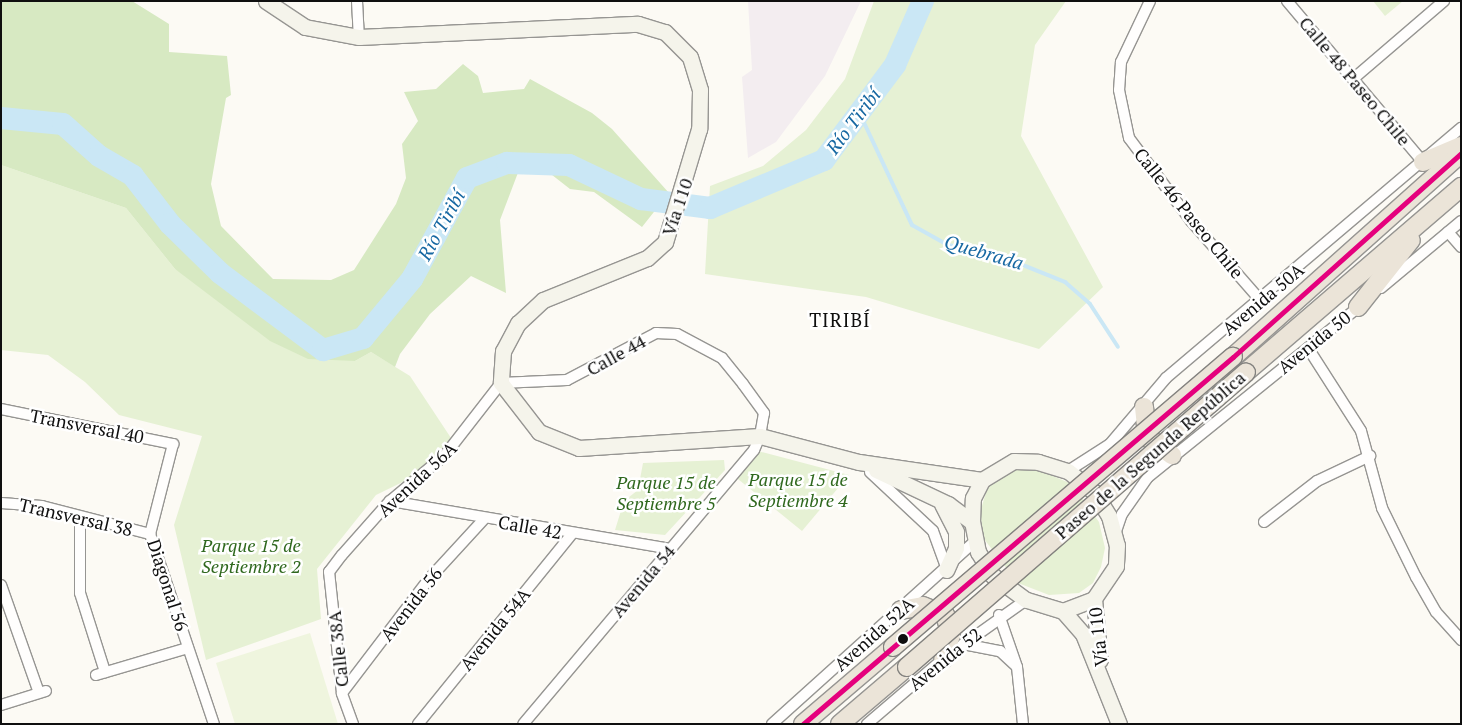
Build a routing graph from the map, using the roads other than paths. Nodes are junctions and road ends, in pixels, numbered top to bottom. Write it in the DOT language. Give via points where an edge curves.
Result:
graph roads {
  1 [pos="266,1"];
  2 [pos="357,1"];
  3 [pos="1150,1"];
  4 [pos="1287,1"];
  5 [pos="1444,1"];
  6 [pos="359,38"];
  7 [pos="1353,79"];
  8 [pos="1461,128"];
  9 [pos="1461,146"];
  10 [pos="1461,153"];
  11 [pos="1422,162"];
  12 [pos="1461,187"];
  13 [pos="1435,209"];
  14 [pos="1461,220"];
  15 [pos="1448,232"];
  16 [pos="1461,247"];
  17 [pos="1261,301"];
  18 [pos="1358,307"];
  19 [pos="1308,348"];
  20 [pos="501,383"];
  21 [pos="1144,407"];
  22 [pos="1,409"];
  23 [pos="760,436"];
  24 [pos="173,444"];
  25 [pos="1172,455"];
  26 [pos="1370,456"];
  27 [pos="859,462"];
  28 [pos="1068,471"];
  29 [pos="982,480"];
  30 [pos="929,494"];
  31 [pos="390,501"];
  32 [pos="1,503"];
  33 [pos="80,517"];
  34 [pos="484,519"];
  35 [pos="972,522"];
  36 [pos="1264,522"];
  37 [pos="150,534"];
  38 [pos="572,534"];
  39 [pos="1115,534"];
  40 [pos="975,541"];
  41 [pos="670,549"];
  42 [pos="946,570"];
  43 [pos="330,572"];
  44 [pos="1,585"];
  45 [pos="1094,599"];
  46 [pos="1026,600"];
  47 [pos="901,610"];
  48 [pos="1063,611"];
  49 [pos="999,616"];
  50 [pos="1461,640"];
  51 [pos="963,644"];
  52 [pos="188,648"];
  53 [pos="944,658"];
  54 [pos="1017,668"];
  55 [pos="1103,676"];
  56 [pos="342,693"];
  57 [pos="1,705"];
  58 [pos="214,724"];
  59 [pos="352,724"];
  60 [pos="418,724"];
  61 [pos="523,724"];
  62 [pos="772,724"];
  63 [pos="803,724"];
  64 [pos="840,724"];
  65 [pos="868,724"];
  66 [pos="1023,724"];
  67 [pos="1119,724"];
  1 -- 6 [label="main road, Vía 110" via="300,25"];
  2 -- 6 [label="street"];
  3 -- 17 [label="street, Calle 46 Paseo Chile" via="1121,62 1119,90 1129,138 1191,221"];
  4 -- 7 [label="street, Calle 48 Paseo Chile"];
  5 -- 7 [label="street"];
  6 -- 20 [label="main road, Vía 110" via="623,23 665,32 690,57 700,90 691,166 666,238 647,258 543,300 518,323 503,351"];
  7 -- 11 [label="street, Calle 48 Paseo Chile"];
  8 -- 11 [label="street, Avenida 50A"];
  9 -- 11 [label="highway"];
  10 -- 63 [label="highway, Paseo de la Segunda República, bridge" via="1233,357"];
  11 -- 17 [label="street, Avenida 50A"];
  12 -- 13 [label="highway, Paseo de la Segunda República"];
  13 -- 18 [label="highway"];
  13 -- 64 [label="highway, Paseo de la Segunda República, bridge"];
  14 -- 15 [label="street, Avenida 50"];
  15 -- 16 [label="street"];
  15 -- 18 [label="street, Avenida 50"];
  17 -- 21 [label="street, Avenida 50A" via="1166,378"];
  18 -- 19 [label="street, Avenida 50"];
  19 -- 25 [label="street, Avenida 50"];
  19 -- 26 [label="street" via="1357,424"];
  20 -- 23 [label="main road" via="539,432 579,448"];
  20 -- 23 [label="street, Calle 44" via="567,380 656,333 677,334 722,358 764,413"];
  20 -- 31 [label="street, Avenida 56A" via="445,455"];
  21 -- 25 [label="highway" via="1147,437"];
  21 -- 28 [label="street, Avenida 50A" via="1110,444"];
  22 -- 24 [label="street, Transversal 40"];
  23 -- 27 [label="main road"];
  23 -- 41 [label="street, Avenida 54" via="754,450"];
  24 -- 37 [label="street, Diagonal 56"];
  25 -- 39 [label="street, Avenida 50" via="1134,496"];
  26 -- 36 [label="street" via="1317,482"];
  26 -- 50 [label="street" via="1382,508 1436,612"];
  27 -- 29 [label="main road"];
  27 -- 30 [label="main road"];
  27 -- 42 [label="street" via="933,531 946,557"];
  28 -- 29 [label="main road" via="1038,462 1014,461"];
  28 -- 39 [label="main road" via="1094,492"];
  29 -- 35 [label="main road" via="973,498"];
  30 -- 35 [label="main road"];
  30 -- 42 [label="main road" via="947,510 956,532 956,548"];
  31 -- 34 [label="street, Calle 42"];
  31 -- 43 [label="street, Avenida 56A"];
  32 -- 33 [label="street, Transversal 38" via="42,506"];
  33 -- 37 [label="street, Transversal 38"];
  33 -- 52 [label="street" via="80,593 101,674"];
  34 -- 38 [label="street, Calle 42"];
  34 -- 56 [label="street, Avenida 56" via="429,580"];
  35 -- 40 [label="main road"];
  37 -- 52 [label="street, Diagonal 56"];
  38 -- 41 [label="street, Calle 42"];
  38 -- 60 [label="street, Avenida 54A"];
  39 -- 45 [label="main road" via="1116,566"];
  40 -- 42 [label="street, Avenida 52A"];
  40 -- 46 [label="main road" via="992,575"];
  41 -- 61 [label="street, Avenida 54"];
  42 -- 47 [label="street, Avenida 52A"];
  43 -- 56 [label="street, Calle 38A"];
  44 -- 57 [label="street" via="42,692"];
  45 -- 48 [label="main road"];
  45 -- 55 [label="main road, Vía 110"];
  46 -- 48 [label="main road"];
  46 -- 49 [label="street, Avenida 52"];
  47 -- 53 [label="highway" via="923,606 945,615 951,635"];
  47 -- 62 [label="street, Avenida 52A"];
  48 -- 55 [label="main road, Vía 110" via="1083,634"];
  49 -- 51 [label="street, Avenida 52"];
  49 -- 54 [label="street"];
  51 -- 53 [label="street, Avenida 52"];
  51 -- 54 [label="street" via="1000,651"];
  52 -- 58 [label="street, Diagonal 56"];
  53 -- 65 [label="street, Avenida 52"];
  54 -- 66 [label="street"];
  55 -- 67 [label="main road, Vía 110"];
  56 -- 59 [label="street, Calle 38A"];
}
